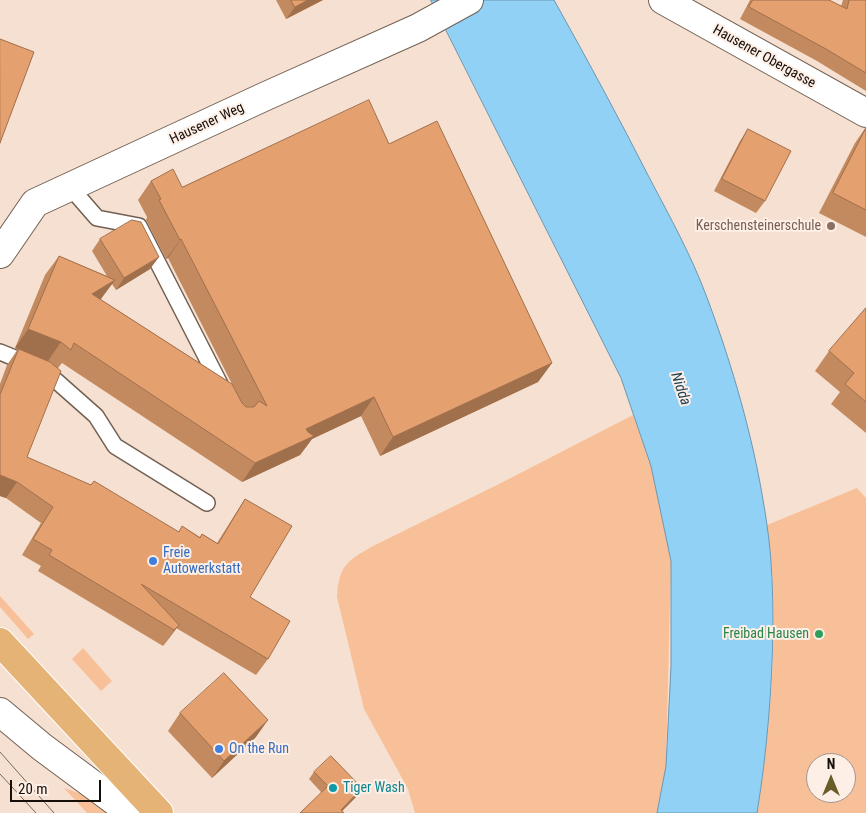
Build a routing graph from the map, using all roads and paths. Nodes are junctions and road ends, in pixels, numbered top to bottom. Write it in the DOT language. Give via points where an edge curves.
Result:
graph roads {
  1 [pos="469,0"];
  2 [pos="663,0"];
  3 [pos="866,113"];
  4 [pos="70,187"];
  5 [pos="0,254"];
  6 [pos="0,352"];
  7 [pos="228,401"];
  8 [pos="207,503"];
  9 [pos="0,642"];
  10 [pos="0,712"];
  11 [pos="131,813"];
  12 [pos="159,813"];
  1 -- 4 [label="street, Hausener Weg"];
  2 -- 3 [label="street, Hausener Obergasse"];
  4 -- 5 [label="street, Hausener Weg" via="35,203"];
  4 -- 7 [label="lane" via="97,218 139,226"];
  6 -- 8 [label="lane" via="44,370 96,416 115,446"];
  9 -- 12 [label="main road"];
  10 -- 11 [label="street"];
}
